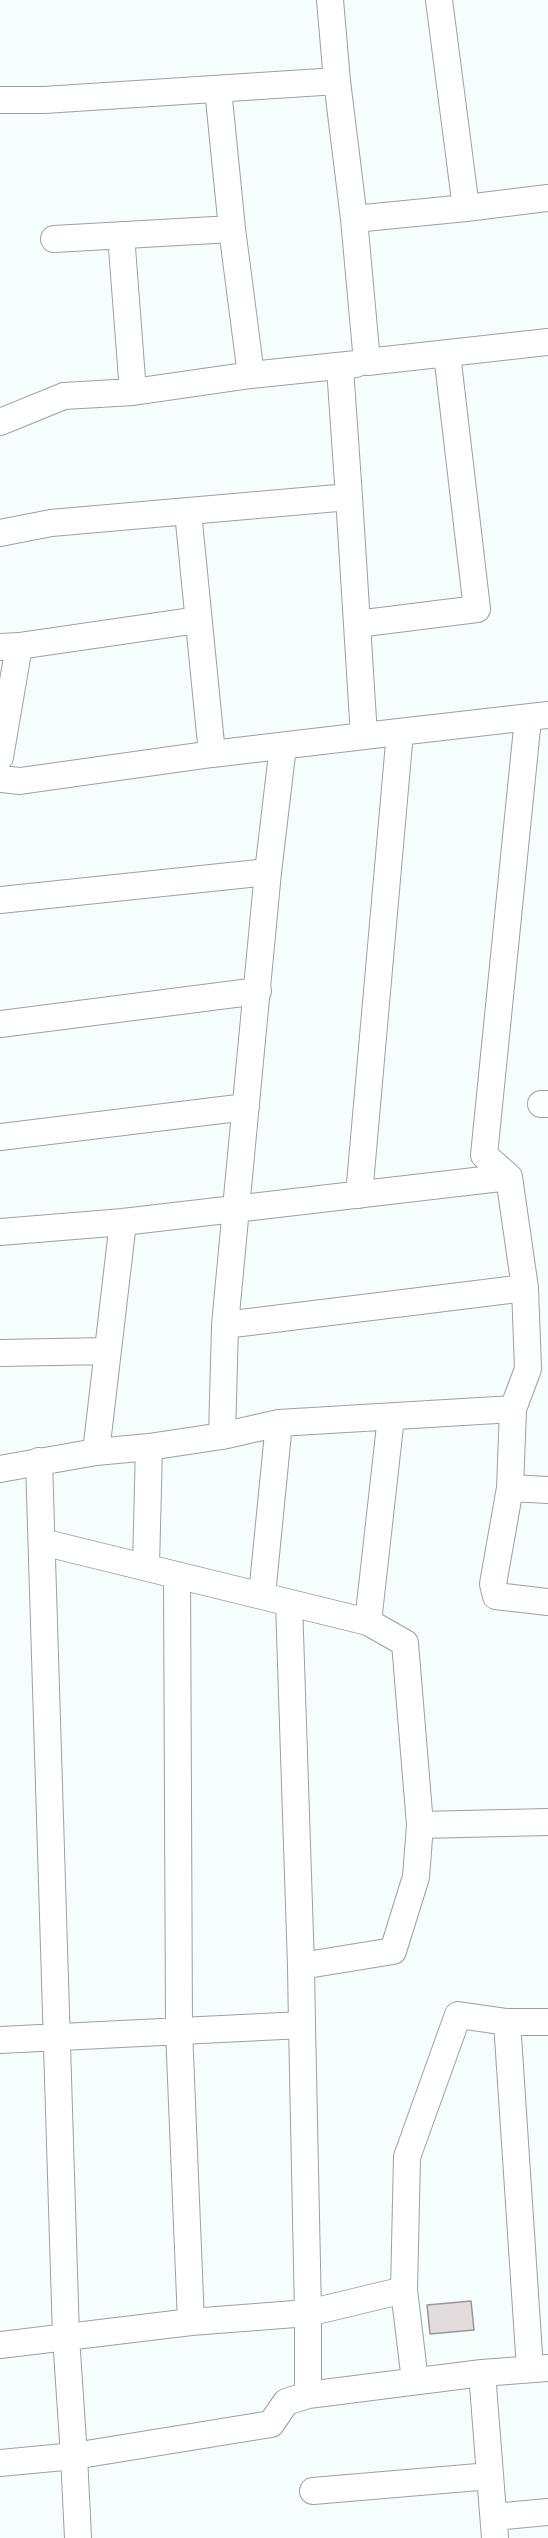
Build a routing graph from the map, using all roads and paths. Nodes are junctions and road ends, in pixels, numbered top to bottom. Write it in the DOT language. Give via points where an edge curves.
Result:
graph roads {
  1 [pos="330,0"];
  2 [pos="439,0"];
  3 [pos="337,81"];
  4 [pos="218,89"];
  5 [pos="0,100"];
  6 [pos="548,198"];
  7 [pos="466,208"];
  8 [pos="354,219"];
  9 [pos="232,229"];
  10 [pos="121,235"];
  11 [pos="54,239"];
  12 [pos="548,342"];
  13 [pos="447,354"];
  14 [pos="367,362"];
  15 [pos="340,368"];
  16 [pos="250,375"];
  17 [pos="133,392"];
  18 [pos="0,422"];
  19 [pos="349,497"];
  20 [pos="188,512"];
  21 [pos="0,534"];
  22 [pos="198,620"];
  23 [pos="357,624"];
  24 [pos="10,646"];
  25 [pos="538,717"];
  26 [pos="400,732"];
  27 [pos="364,736"];
  28 [pos="283,746"];
  29 [pos="212,754"];
  30 [pos="0,757"];
  31 [pos="0,779"];
  32 [pos="268,873"];
  33 [pos="0,900"];
  34 [pos="258,991"];
  35 [pos="0,1024"];
  36 [pos="246,1107"];
  37 [pos="0,1137"];
  38 [pos="509,1177"];
  39 [pos="359,1195"];
  40 [pos="236,1208"];
  41 [pos="123,1222"];
  42 [pos="0,1232"];
  43 [pos="525,1288"];
  44 [pos="225,1325"];
  45 [pos="108,1351"];
  46 [pos="0,1353"];
  47 [pos="538,1370"];
  48 [pos="513,1409"];
  49 [pos="391,1417"];
  50 [pos="279,1423"];
  51 [pos="222,1436"];
  52 [pos="149,1447"];
  53 [pos="96,1452"];
  54 [pos="39,1461"];
  55 [pos="0,1469"];
  56 [pos="510,1488"];
  57 [pos="548,1490"];
  58 [pos="42,1542"];
  59 [pos="146,1566"];
  60 [pos="177,1575"];
  61 [pos="262,1595"];
  62 [pos="548,1602"];
  63 [pos="288,1603"];
  64 [pos="368,1622"];
  65 [pos="548,1822"];
  66 [pos="420,1825"];
  67 [pos="302,1966"];
  68 [pos="507,2022"];
  69 [pos="548,2022"];
  70 [pos="302,2025"];
  71 [pos="179,2030"];
  72 [pos="56,2038"];
  73 [pos="0,2040"];
  74 [pos="404,2290"];
  75 [pos="308,2313"];
  76 [pos="191,2322"];
  77 [pos="66,2337"];
  78 [pos="0,2345"];
  79 [pos="539,2369"];
  80 [pos="482,2373"];
  81 [pos="415,2381"];
  82 [pos="308,2395"];
  83 [pos="74,2456"];
  84 [pos="0,2463"];
  85 [pos="490,2476"];
  86 [pos="313,2491"];
  87 [pos="548,2512"];
  88 [pos="494,2528"];
  89 [pos="78,2538"];
  1 -- 3 [label="street"];
  2 -- 7 [label="street"];
  3 -- 4 [label="street"];
  3 -- 8 [label="street"];
  4 -- 5 [label="street"];
  4 -- 9 [label="street"];
  6 -- 7 [label="street"];
  7 -- 8 [label="street"];
  8 -- 14 [label="street"];
  9 -- 10 [label="street"];
  9 -- 16 [label="street"];
  10 -- 11 [label="street"];
  10 -- 17 [label="street"];
  12 -- 13 [label="street"];
  13 -- 14 [label="street"];
  13 -- 23 [label="street" via="477,609"];
  14 -- 15 [label="street"];
  15 -- 16 [label="street"];
  15 -- 19 [label="street"];
  16 -- 17 [label="street"];
  17 -- 18 [label="street" via="64,396"];
  19 -- 20 [label="street"];
  19 -- 23 [label="street"];
  20 -- 21 [label="street" via="51,524"];
  20 -- 22 [label="street"];
  22 -- 24 [label="street"];
  22 -- 29 [label="street"];
  23 -- 27 [label="street"];
  24 -- 30 [label="street"];
  25 -- 26 [label="street"];
  25 -- 38 [label="street" via="484,1155"];
  26 -- 27 [label="street"];
  26 -- 39 [label="street"];
  27 -- 28 [label="street"];
  28 -- 29 [label="street"];
  28 -- 32 [label="street"];
  29 -- 31 [label="street" via="20,781"];
  32 -- 33 [label="street"];
  32 -- 34 [label="street"];
  34 -- 35 [label="street"];
  34 -- 36 [label="street"];
  36 -- 37 [label="street"];
  36 -- 40 [label="street"];
  38 -- 39 [label="street"];
  38 -- 43 [label="street"];
  39 -- 40 [label="street"];
  40 -- 41 [label="street"];
  40 -- 44 [label="street"];
  41 -- 42 [label="street"];
  41 -- 45 [label="street"];
  43 -- 44 [label="street"];
  43 -- 47 [label="street"];
  44 -- 51 [label="street"];
  45 -- 46 [label="street"];
  45 -- 53 [label="street"];
  47 -- 48 [label="street"];
  48 -- 49 [label="street"];
  48 -- 56 [label="street"];
  49 -- 50 [label="street"];
  49 -- 64 [label="street"];
  50 -- 51 [label="street"];
  50 -- 61 [label="street"];
  51 -- 52 [label="street"];
  52 -- 53 [label="street"];
  52 -- 59 [label="street"];
  53 -- 54 [label="street"];
  54 -- 55 [label="street"];
  54 -- 58 [label="street"];
  56 -- 57 [label="street"];
  56 -- 62 [label="street" via="493,1584 496,1596"];
  58 -- 59 [label="street"];
  58 -- 72 [label="street"];
  59 -- 60 [label="street"];
  60 -- 61 [label="street"];
  60 -- 71 [label="street"];
  61 -- 63 [label="street"];
  63 -- 64 [label="street"];
  63 -- 67 [label="street"];
  64 -- 66 [label="street" via="405,1643"];
  65 -- 66 [label="street"];
  66 -- 67 [label="street" via="416,1877 393,1952"];
  67 -- 70 [label="street"];
  68 -- 69 [label="street"];
  68 -- 74 [label="street" via="458,2015 408,2157"];
  68 -- 79 [label="street"];
  70 -- 71 [label="street"];
  70 -- 75 [label="street"];
  71 -- 72 [label="street"];
  71 -- 76 [label="street"];
  72 -- 73 [label="street"];
  72 -- 77 [label="street"];
  74 -- 75 [label="street"];
  74 -- 81 [label="street"];
  75 -- 76 [label="street"];
  75 -- 82 [label="street"];
  76 -- 77 [label="street"];
  77 -- 78 [label="street"];
  77 -- 83 [label="street"];
  79 -- 80 [label="street"];
  80 -- 81 [label="street"];
  80 -- 85 [label="street"];
  81 -- 82 [label="street"];
  82 -- 83 [label="street" via="286,2402 271,2424"];
  83 -- 84 [label="street"];
  83 -- 89 [label="street"];
  85 -- 86 [label="street"];
  85 -- 88 [label="street"];
  87 -- 88 [label="street"];
}
